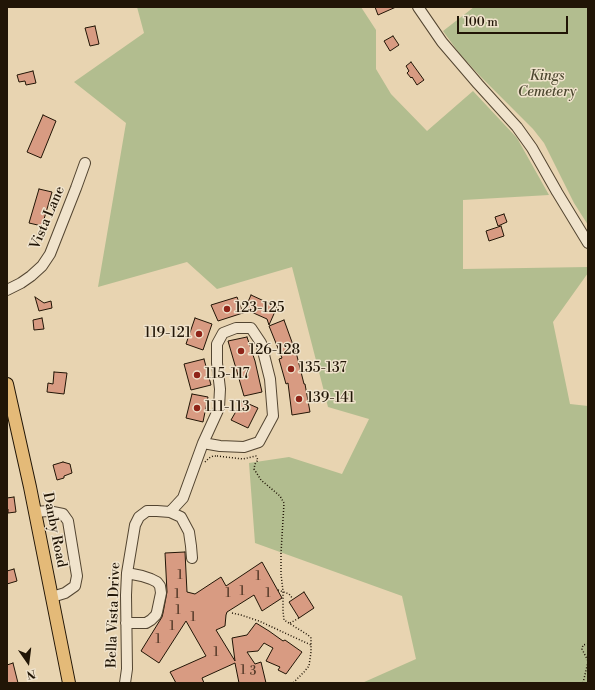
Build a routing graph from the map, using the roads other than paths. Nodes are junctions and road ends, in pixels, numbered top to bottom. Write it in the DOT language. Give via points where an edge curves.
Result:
graph roads {
  1 [pos="418,7"];
  2 [pos="85,163"];
  3 [pos="588,243"];
  4 [pos="7,290"];
  5 [pos="7,384"];
  6 [pos="203,444"];
  7 [pos="35,512"];
  8 [pos="170,512"];
  9 [pos="192,558"];
  10 [pos="128,573"];
  11 [pos="52,597"];
  12 [pos="126,624"];
  13 [pos="69,683"];
  14 [pos="125,683"];
  1 -- 3 [label="street" via="442,42 517,127"];
  2 -- 4 [label="street, Vista Lane" via="50,254 31,276"];
  5 -- 7 [label="main road, Danby Road"];
  6 -- 6 [label="street" via="219,408 217,344 223,333 236,328 251,328 261,343 270,379 273,416 259,442 218,451"];
  6 -- 8 [label="street" via="183,498"];
  7 -- 11 [label="main road, Danby Road"];
  7 -- 11 [label="street" via="63,514 68,521 77,576 75,586 65,593"];
  8 -- 9 [label="street" via="181,517 189,532"];
  8 -- 10 [label="street, Bella Vista Drive" via="147,512 139,517 135,525"];
  10 -- 12 [label="street, Bella Vista Drive"];
  10 -- 12 [label="street" via="157,582 161,593 156,615 151,620 146,623"];
  11 -- 13 [label="main road, Danby Road"];
  12 -- 14 [label="street, Bella Vista Drive"];
}
